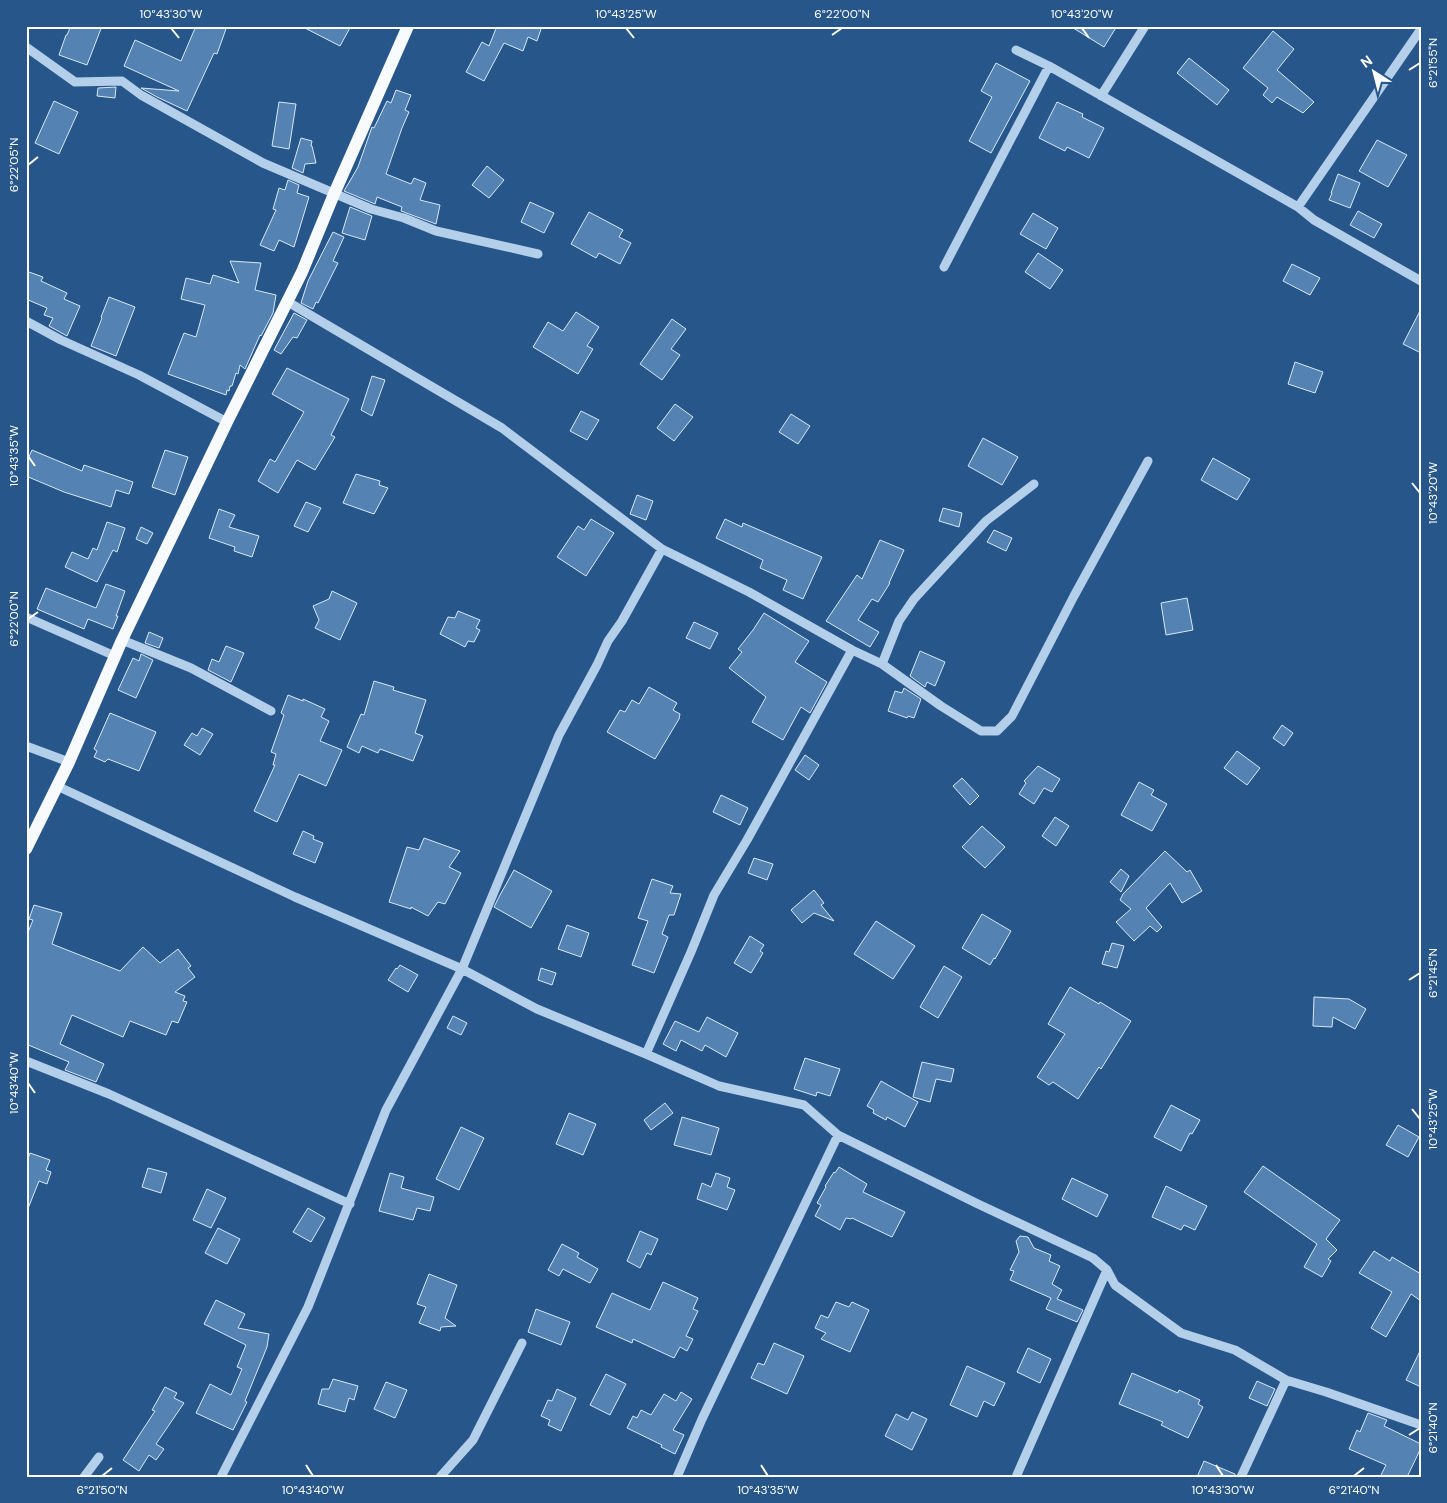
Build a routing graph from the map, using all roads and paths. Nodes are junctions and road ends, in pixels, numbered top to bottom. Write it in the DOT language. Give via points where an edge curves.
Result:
graph roads {
  1 [pos="408,26"];
  2 [pos="1145,26"];
  3 [pos="1421,29"];
  4 [pos="26,47"];
  5 [pos="1016,50"];
  6 [pos="1049,66"];
  7 [pos="1101,96"];
  8 [pos="334,194"];
  9 [pos="1298,207"];
  10 [pos="538,254"];
  11 [pos="944,267"];
  12 [pos="1421,281"];
  13 [pos="288,302"];
  14 [pos="26,321"];
  15 [pos="227,422"];
  16 [pos="1148,461"];
  17 [pos="1034,484"];
  18 [pos="662,549"];
  19 [pos="26,617"];
  20 [pos="122,640"];
  21 [pos="852,650"];
  22 [pos="115,656"];
  23 [pos="882,664"];
  24 [pos="271,711"];
  25 [pos="26,746"];
  26 [pos="69,762"];
  27 [pos="57,786"];
  28 [pos="26,850"];
  29 [pos="462,970"];
  30 [pos="646,1054"];
  31 [pos="26,1061"];
  32 [pos="838,1135"];
  33 [pos="350,1204"];
  34 [pos="1108,1270"];
  35 [pos="522,1343"];
  36 [pos="1286,1380"];
  37 [pos="1421,1425"];
  38 [pos="99,1457"];
  39 [pos="84,1477"];
  40 [pos="221,1477"];
  41 [pos="440,1477"];
  42 [pos="677,1477"];
  43 [pos="1016,1477"];
  44 [pos="1241,1477"];
  1 -- 8 [label="main road"];
  2 -- 7 [label="street"];
  3 -- 9 [label="street"];
  4 -- 8 [label="street" via="75,82 122,81 141,95 263,163"];
  5 -- 6 [label="street"];
  6 -- 7 [label="street"];
  6 -- 11 [label="street"];
  7 -- 9 [label="street"];
  8 -- 10 [label="street" via="436,231"];
  8 -- 13 [label="main road"];
  9 -- 12 [label="street" via="1314,220"];
  13 -- 15 [label="main road"];
  13 -- 18 [label="street" via="502,428"];
  14 -- 15 [label="street"];
  15 -- 20 [label="main road"];
  16 -- 23 [label="street" via="1012,716 997,731 981,731"];
  17 -- 23 [label="street" via="986,521 914,600 899,621"];
  18 -- 21 [label="street" via="749,592"];
  18 -- 29 [label="street" via="608,641 559,735"];
  19 -- 22 [label="street"];
  20 -- 22 [label="main road"];
  20 -- 24 [label="street" via="191,668"];
  21 -- 23 [label="street"];
  21 -- 30 [label="street" via="714,895"];
  22 -- 26 [label="main road"];
  25 -- 26 [label="street"];
  26 -- 27 [label="main road"];
  27 -- 28 [label="main road"];
  27 -- 29 [label="street" via="295,897"];
  29 -- 30 [label="street" via="537,1009"];
  29 -- 33 [label="street" via="386,1110"];
  30 -- 32 [label="street" via="719,1086 804,1105"];
  31 -- 33 [label="street" via="109,1094"];
  32 -- 34 [label="street" via="1092,1258"];
  32 -- 42 [label="street"];
  33 -- 40 [label="street" via="308,1307"];
  34 -- 36 [label="street" via="1115,1286 1182,1333 1235,1350"];
  34 -- 43 [label="street"];
  35 -- 41 [label="street" via="473,1440"];
  36 -- 37 [label="street"];
  36 -- 44 [label="street"];
  38 -- 39 [label="street"];
}
